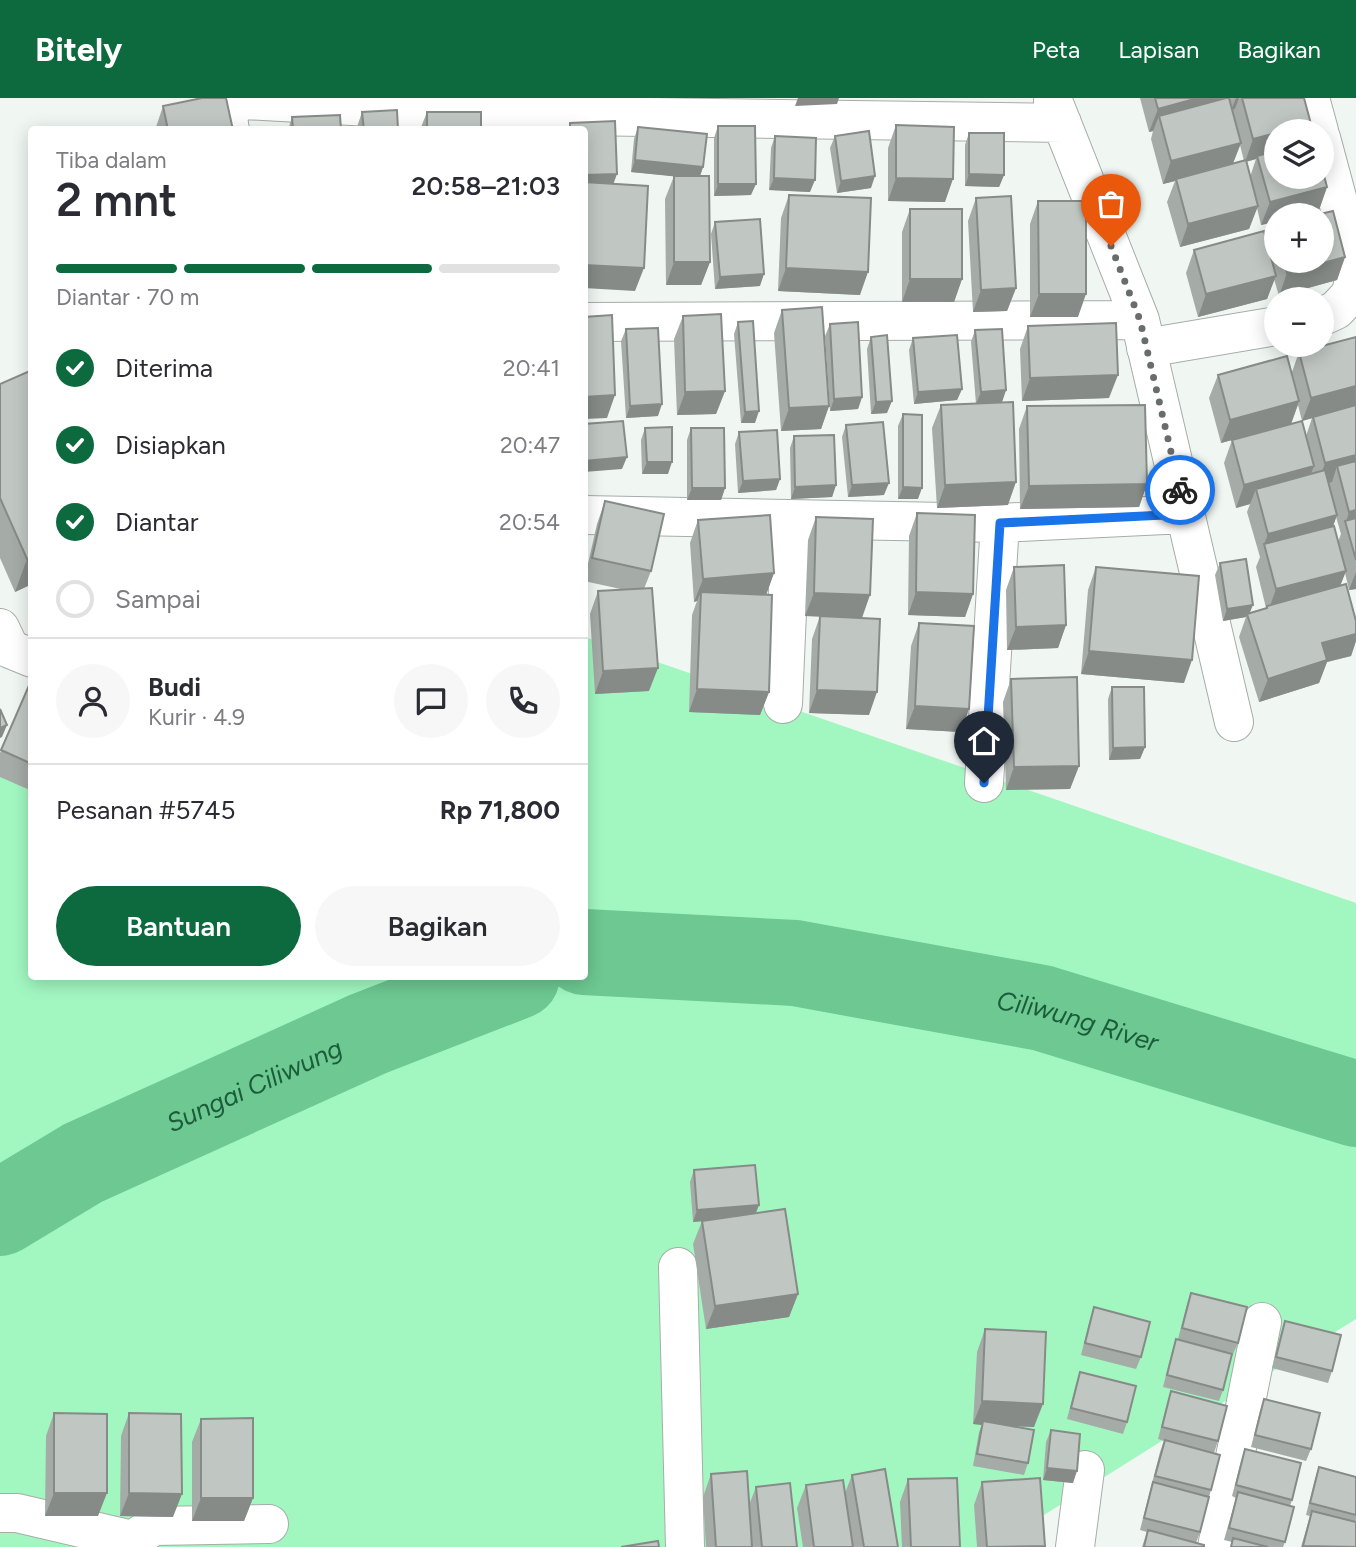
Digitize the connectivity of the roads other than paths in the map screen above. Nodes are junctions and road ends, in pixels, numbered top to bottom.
1 (1310, 98) edge
2 (1057, 110) edge
3 (510, 114) edge
4 (1316, 119) edge
5 (229, 126) edge
6 (1334, 186) edge
7 (1354, 304) edge
8 (1334, 311) edge
9 (588, 322) edge
10 (1264, 327) edge
11 (1143, 334) junction
12 (1185, 514) junction
13 (588, 515) edge
14 (791, 520) junction
15 (1000, 523) junction
16 (783, 704) dead end
17 (1234, 722) dead end
18 (984, 783) dead end
19 (678, 1267) dead end
20 (1262, 1322) dead end
21 (1085, 1470) dead end
22 (0, 1513) edge
23 (269, 1524) dead end
24 (132, 1543) edge
25 (685, 1547) edge
26 (1075, 1547) edge
27 (1217, 1547) edge

1 - 4 street
2 - 3 street
2 - 11 street
3 - 5 street
6 - 7 street
7 - 8 street
9 - 11 street
10 - 11 street
11 - 12 street
12 - 15 street
12 - 17 street
13 - 14 street
14 - 15 street
14 - 16 street
15 - 18 street
19 - 25 street
20 - 27 street
21 - 26 street
22 - 24 street
23 - 24 street

